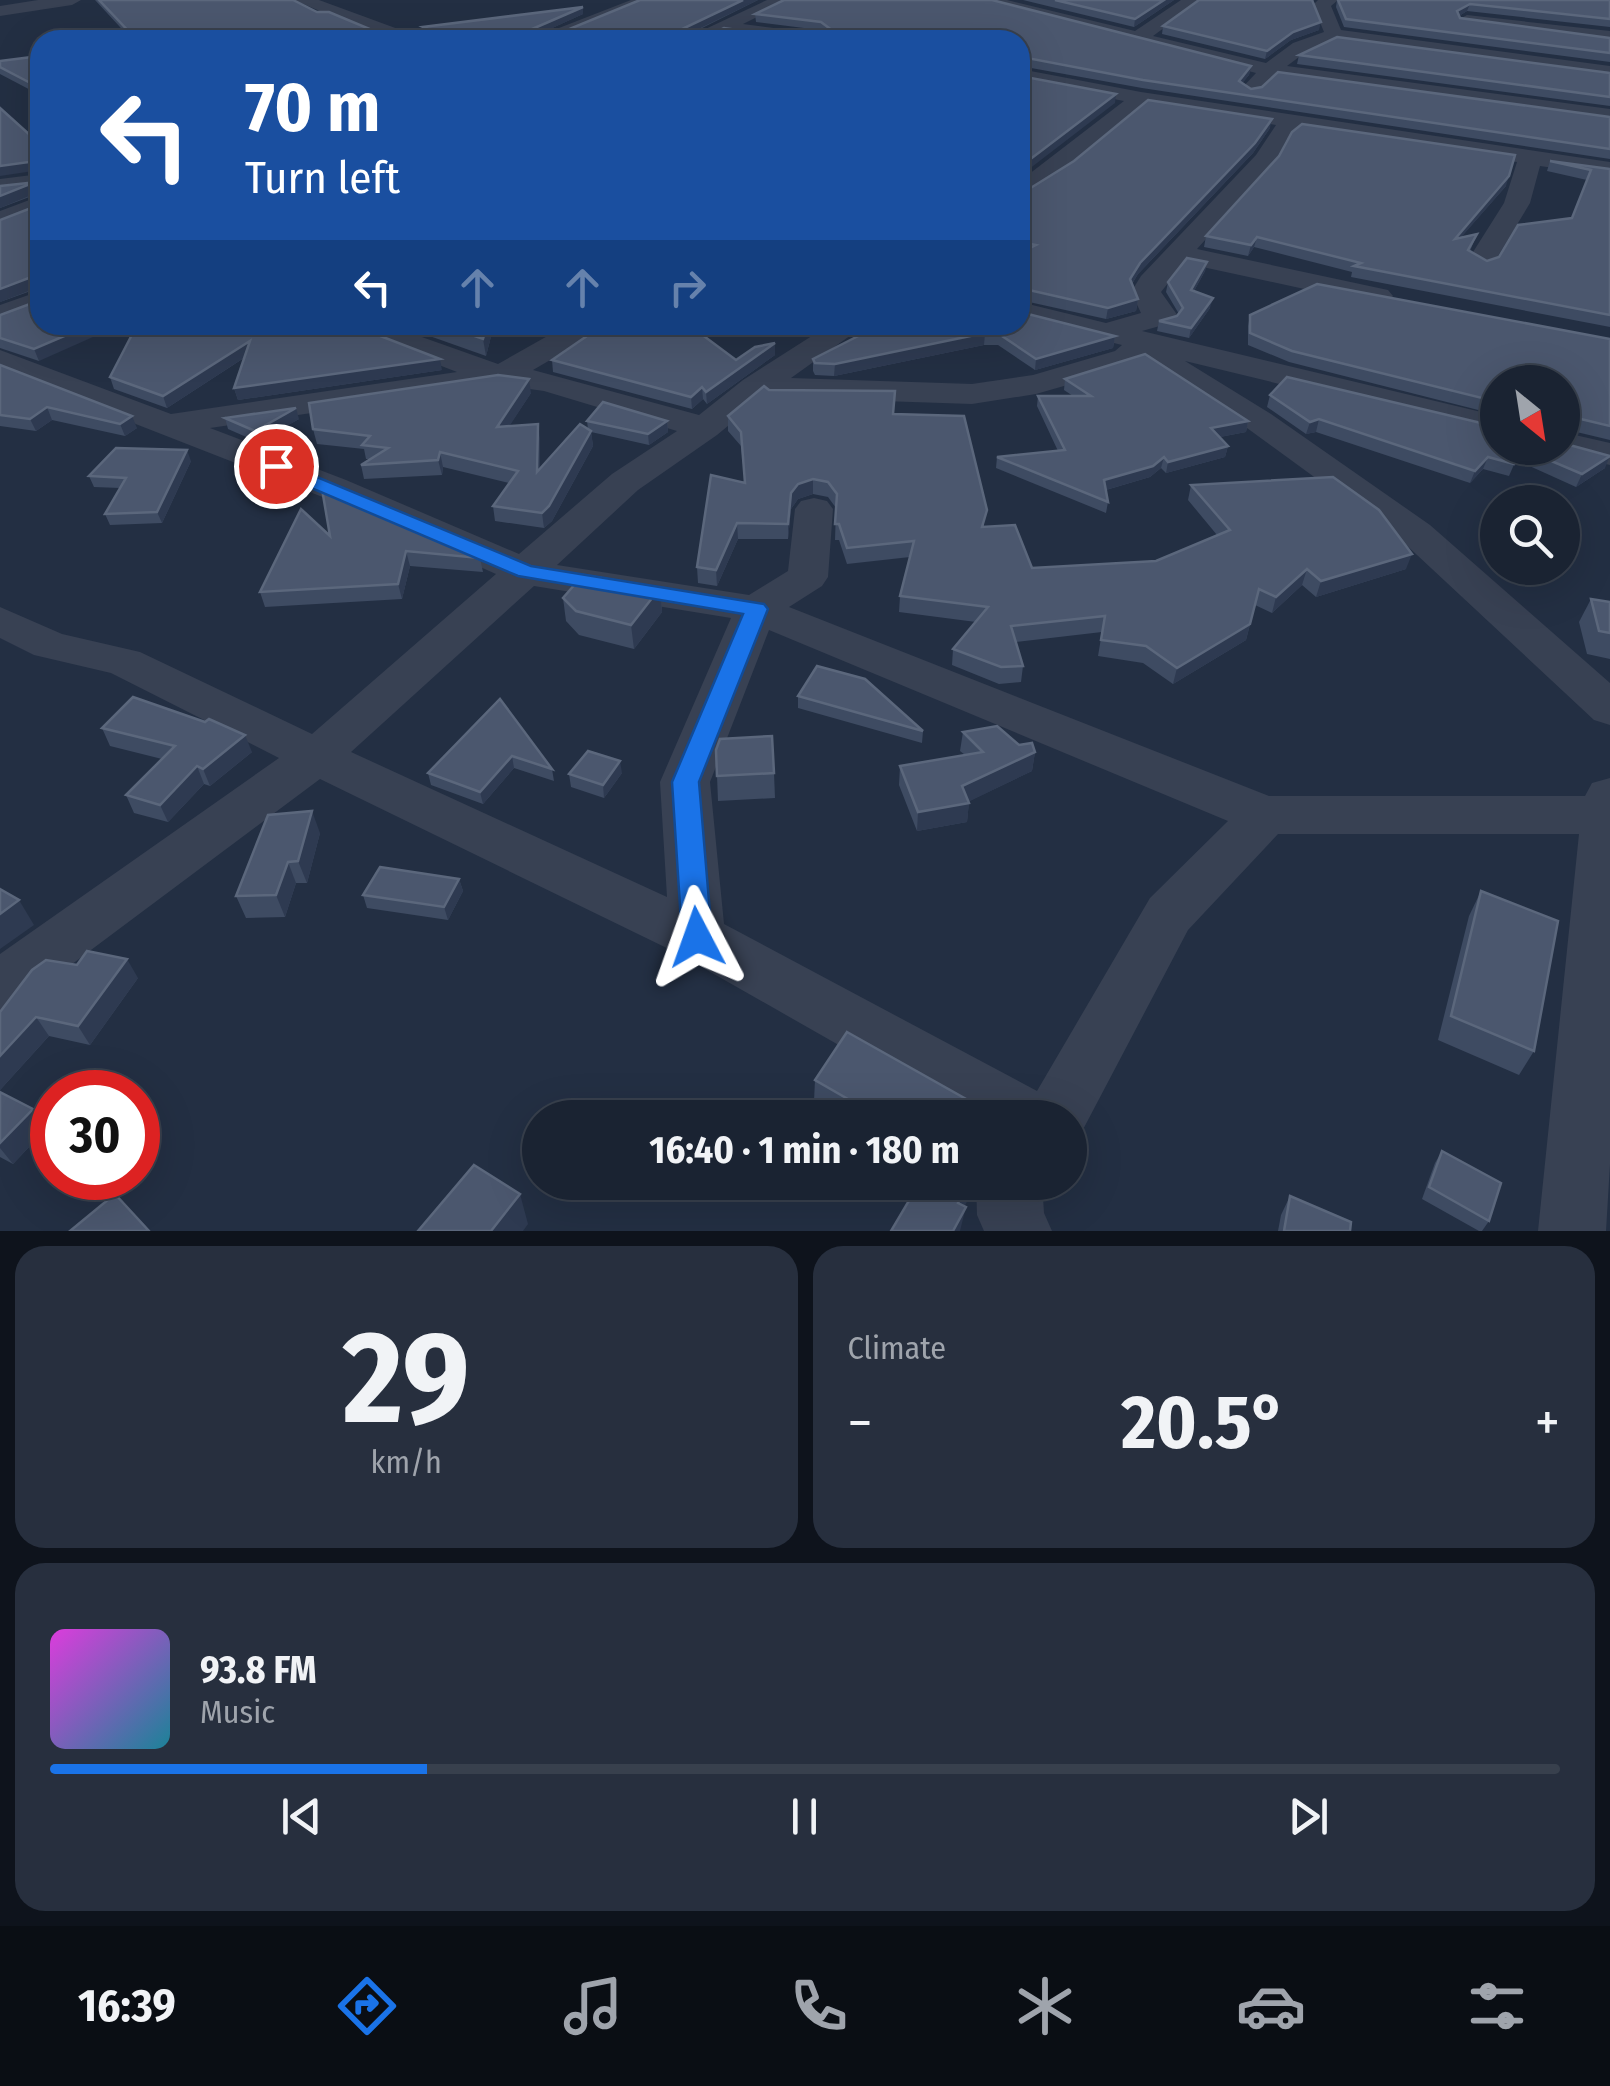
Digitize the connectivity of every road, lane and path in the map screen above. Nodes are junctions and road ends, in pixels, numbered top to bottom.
1 (72, 0) edge
2 (302, 0) edge
3 (647, 0) edge
4 (782, 0) edge
5 (986, 0) edge
6 (1194, 0) edge
7 (1319, 2) edge
8 (1477, 2) edge
9 (0, 11) edge
10 (1466, 20) junction
11 (368, 26) junction
12 (724, 27) junction
13 (357, 30) edge
14 (375, 30) edge
15 (564, 30) edge
16 (716, 30) edge
17 (746, 30) edge
18 (1334, 35) junction
19 (1139, 37) junction
20 (1610, 37) edge
21 (1456, 51) junction
22 (1270, 70) junction
23 (1610, 72) edge
24 (1030, 76) edge
25 (1142, 98) junction
26 (1231, 112) junction
27 (1610, 116) edge
28 (1294, 121) junction
29 (1531, 156) junction
30 (1610, 169) edge
31 (30, 182) edge
32 (1030, 185) edge
33 (0, 186) edge
34 (30, 208) edge
35 (0, 220) edge
36 (1178, 252) junction
37 (1482, 260) edge
38 (30, 304) edge
39 (1411, 304) edge
40 (1030, 314) edge
41 (0, 315) edge
42 (1102, 333) junction
43 (386, 335) edge
44 (572, 335) edge
45 (835, 335) edge
46 (1143, 343) junction
47 (0, 360) edge
48 (501, 375) junction
49 (755, 387) junction
50 (1480, 423) edge
51 (164, 425) junction
52 (704, 428) junction
53 (1580, 446) edge
54 (1610, 454) edge
55 (814, 509) dead end
56 (526, 572) junction
57 (756, 609) junction
58 (0, 621) edge
59 (1610, 708) edge
60 (318, 755) junction
61 (1609, 809) edge
62 (1265, 815) junction
63 (697, 937) junction
64 (0, 986) edge
65 (1601, 1022) edge
66 (995, 1100) edge
67 (1066, 1100) edge
68 (1010, 1200) edge
69 (1018, 1231) edge
70 (1572, 1231) edge

1 - 9 street
2 - 11 street
3 - 15 street
4 - 12 street
5 - 19 street
6 - 19 street
7 - 18 street
8 - 10 street
10 - 20 street
10 - 21 street
11 - 13 street
11 - 14 street
12 - 16 street
12 - 17 street
18 - 21 street
18 - 22 street
19 - 22 street
21 - 23 street
22 - 26 street
22 - 27 street
24 - 25 street
25 - 26 street
25 - 32 street
26 - 28 street
28 - 29 street
28 - 36 street
29 - 30 street
29 - 37 street
31 - 33 street
34 - 35 street
36 - 39 street
36 - 42 street
38 - 41 street
40 - 42 street
42 - 46 street
43 - 48 street
44 - 48 street
45 - 49 street
46 - 49 street
46 - 50 street
46 - 59 street
47 - 51 street
48 - 51 street
48 - 52 street
49 - 52 street
51 - 56 street
52 - 56 street
53 - 54 street
55 - 57 street
56 - 57 street
56 - 60 street
57 - 62 street
57 - 63 street
58 - 60 street
60 - 63 street
60 - 64 street
61 - 62 street
61 - 65 street
62 - 67 street
63 - 66 street
65 - 70 street
68 - 69 street

